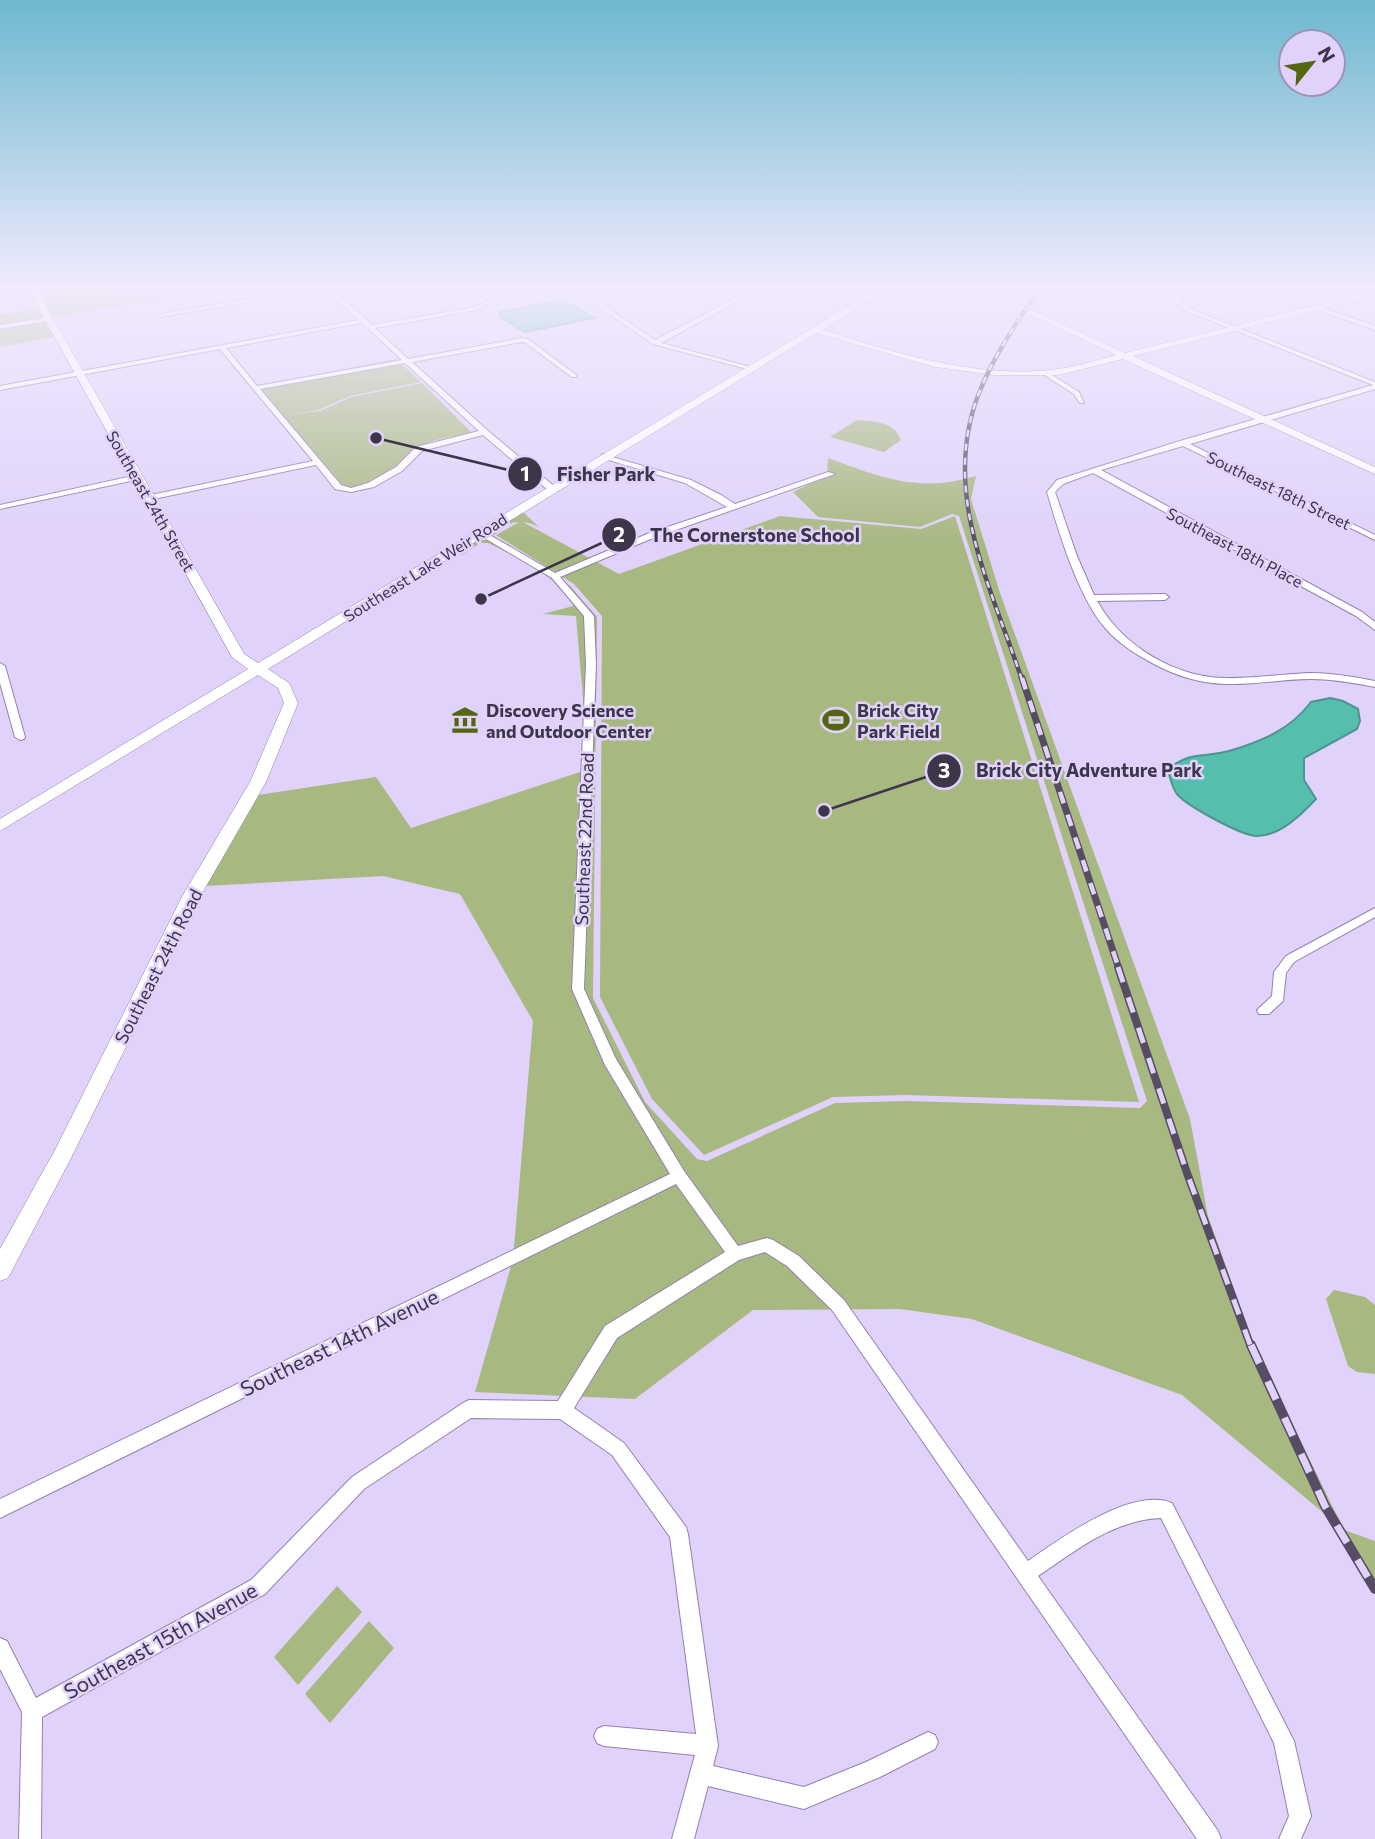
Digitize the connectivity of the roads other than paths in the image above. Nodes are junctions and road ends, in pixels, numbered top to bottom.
1 (78, 373) joint
2 (243, 373) edge
3 (337, 373) edge
4 (420, 373) edge
5 (570, 373) edge
6 (743, 373) edge
7 (1037, 373) edge
8 (1045, 373) joint
9 (1164, 373) edge
10 (1342, 373) edge
11 (574, 376) dead end
12 (1375, 386) edge
13 (0, 387) edge
14 (255, 388) junction
15 (1082, 402) dead end
16 (1264, 420) junction
17 (484, 432) junction
18 (1183, 443) junction
19 (605, 456) junction
20 (316, 463) junction
21 (1094, 470) junction
22 (1375, 471) edge
23 (831, 474) dead end
24 (137, 477) junction
25 (552, 489) junction
26 (351, 490) joint
27 (149, 498) junction
28 (733, 507) junction
29 (0, 508) edge
30 (480, 533) junction
31 (1375, 538) edge
32 (555, 576) junction
33 (1165, 597) dead end
34 (1093, 598) junction
35 (1375, 627) edge
36 (0, 666) edge
37 (260, 670) junction
38 (1375, 684) edge
39 (20, 737) dead end
40 (0, 825) edge
41 (1375, 912) edge
42 (1264, 1010) dead end
43 (679, 1176) junction
44 (6, 1244) edge
45 (735, 1254) junction
46 (0, 1271) edge
47 (563, 1410) junction
48 (0, 1509) edge
49 (1025, 1574) junction
50 (0, 1648) edge
51 (33, 1711) junction
52 (604, 1736) dead end
53 (928, 1742) dead end
54 (708, 1746) junction
55 (700, 1774) junction
56 (30, 1839) edge
57 (683, 1839) edge
58 (1210, 1839) edge
59 (1290, 1839) edge

1 - 13 street
1 - 24 street, Southeast 24th Street
2 - 14 street
3 - 14 street
4 - 17 street
5 - 11 street
6 - 19 street, Southeast Lake Weir Road
7 - 8 street
8 - 15 street
9 - 16 street
10 - 12 street
12 - 16 street
14 - 20 street
16 - 18 street
16 - 22 street
17 - 25 street
17 - 26 street
18 - 21 street
18 - 31 street, Southeast 18th Street
19 - 25 street, Southeast Lake Weir Road
19 - 28 street
20 - 26 street
20 - 27 street
21 - 34 street
21 - 35 street, Southeast 18th Place
23 - 28 street
24 - 27 street, Southeast 24th Street
24 - 29 street
25 - 30 street, Southeast Lake Weir Road
27 - 37 street, Southeast 24th Street
28 - 32 street
30 - 32 street, Southeast 22nd Road
30 - 37 street, Southeast Lake Weir Road
32 - 43 street, Southeast 22nd Road
33 - 34 street
34 - 38 street
36 - 39 street
37 - 40 street, Southeast Lake Weir Road
37 - 44 street, Southeast 24th Road
41 - 42 street
43 - 45 street
43 - 48 street, Southeast 14th Avenue
44 - 46 street, Southeast 24th Road
45 - 47 street
45 - 49 street
47 - 51 street, Southeast 15th Avenue
47 - 54 street
49 - 58 street
49 - 59 street
50 - 51 street
51 - 56 street
52 - 54 street
53 - 55 street
54 - 55 street
55 - 57 street

